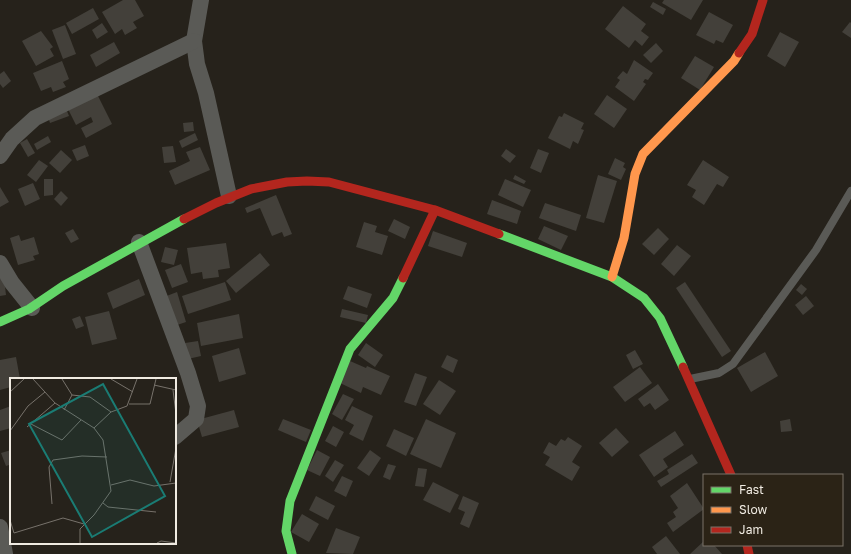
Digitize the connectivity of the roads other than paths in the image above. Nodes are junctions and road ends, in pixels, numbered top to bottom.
1 (201, 0) edge
2 (763, 0) edge
3 (194, 41) junction
4 (0, 156) edge
5 (851, 191) edge
6 (229, 196) junction
7 (435, 210) junction
8 (139, 242) junction
9 (0, 263) edge
10 (612, 276) junction
11 (32, 308) junction
12 (0, 322) edge
13 (689, 380) junction
14 (176, 436) edge
15 (731, 474) edge
16 (292, 554) edge

1 - 3 street
2 - 10 street
3 - 4 street
3 - 6 street
5 - 13 lane
6 - 7 street
6 - 8 street
7 - 10 street
7 - 16 street
8 - 11 street
8 - 14 street
9 - 11 street
10 - 13 street
11 - 12 street
13 - 15 street

